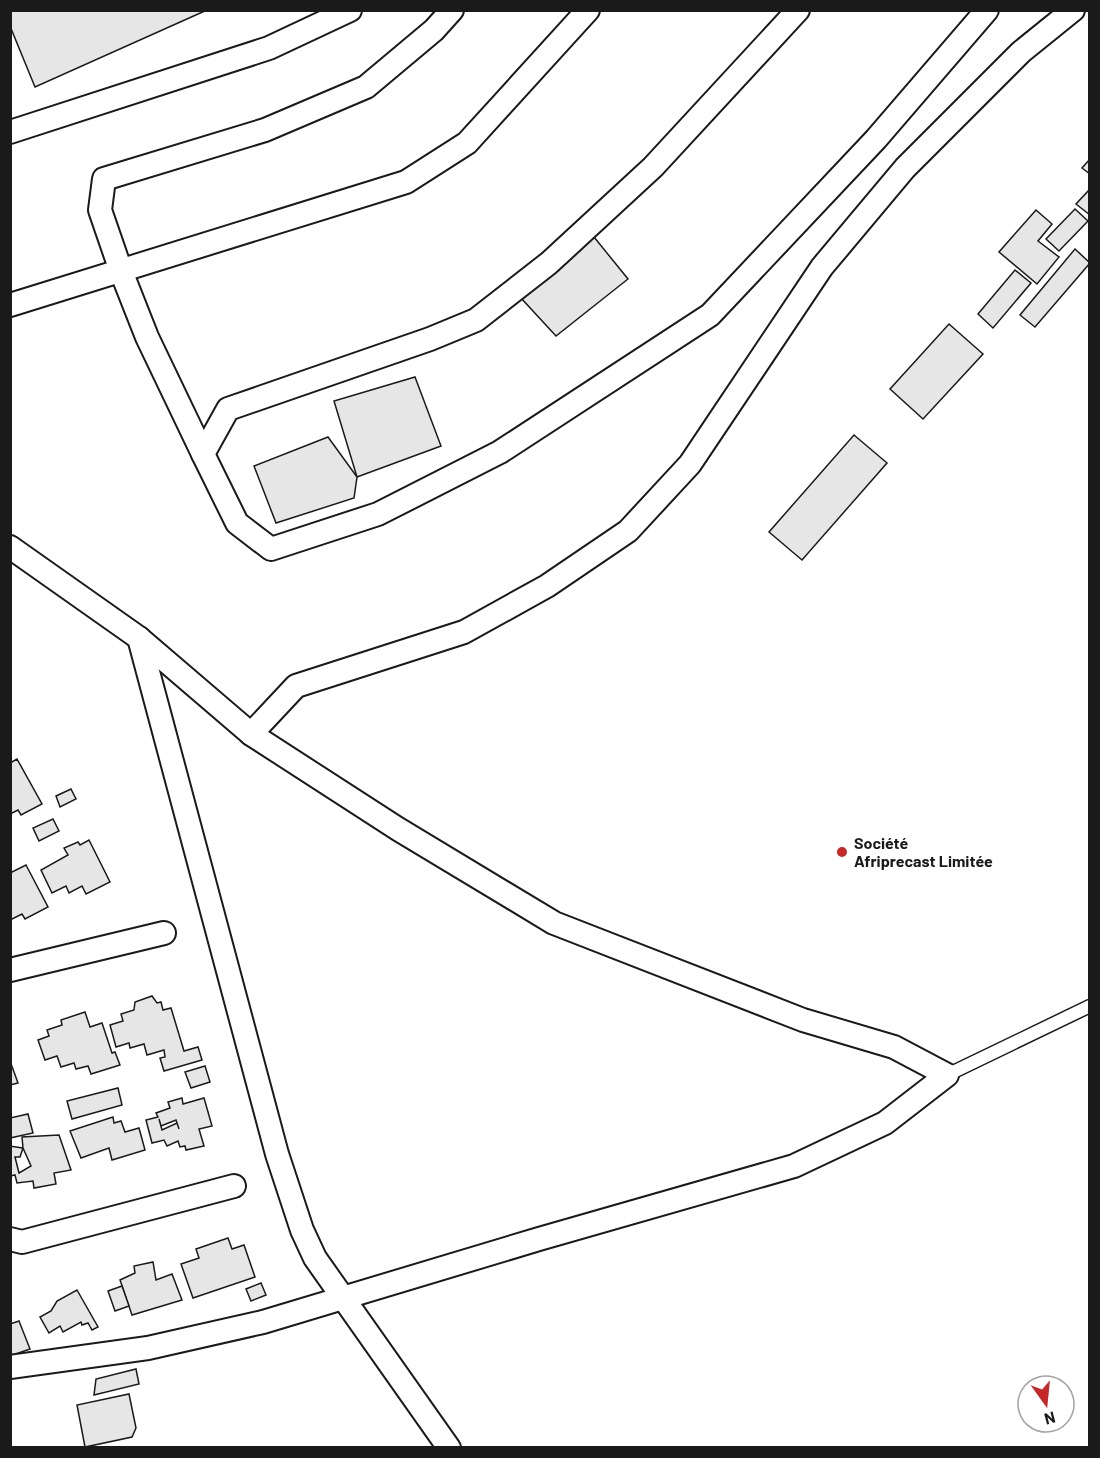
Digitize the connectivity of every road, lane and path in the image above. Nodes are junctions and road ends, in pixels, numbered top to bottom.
1 (350, 10) edge
2 (452, 10) edge
3 (588, 10) edge
4 (798, 10) edge
5 (987, 10) edge
6 (1073, 10) edge
7 (10, 132) edge
8 (121, 271) junction
9 (10, 305) edge
10 (203, 454) junction
11 (10, 547) edge
12 (139, 638) junction
13 (251, 734) junction
14 (164, 933) dead end
15 (10, 970) edge
16 (1089, 1006) edge
17 (947, 1075) junction
18 (234, 1185) dead end
19 (10, 1239) edge
20 (341, 1298) junction
21 (10, 1367) edge
22 (449, 1448) edge

1 - 7 street
2 - 8 street
3 - 8 street
4 - 10 street
5 - 10 street
6 - 13 street
8 - 9 street
8 - 10 street
11 - 12 street
12 - 13 street
12 - 20 street
13 - 17 street
14 - 15 street
16 - 17 lane
17 - 20 street
18 - 19 street
20 - 21 street
20 - 22 street

